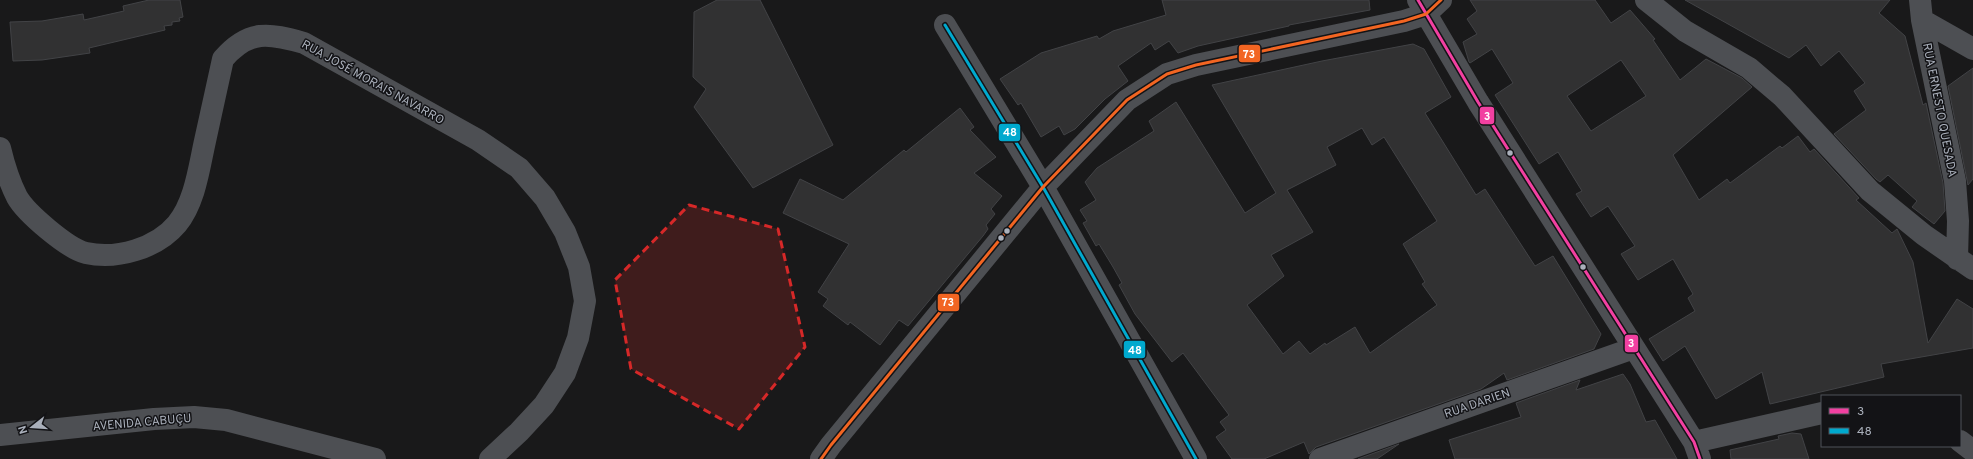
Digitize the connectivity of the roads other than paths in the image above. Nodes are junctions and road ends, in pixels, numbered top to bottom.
1 (1646, 0) edge
2 (1428, 5) edge
3 (1921, 10) edge
4 (945, 25) dead end
5 (1973, 49) edge
6 (0, 148) edge
7 (1044, 187) junction
8 (1965, 264) edge
9 (1634, 348) junction
10 (1821, 413) edge
11 (0, 435) edge
12 (1961, 442) edge
13 (1697, 450) edge
14 (1973, 451) edge
15 (375, 459) edge
16 (490, 459) edge
17 (821, 459) edge
18 (1196, 459) edge
19 (1320, 459) edge

1 - 8 street
2 - 7 street
2 - 9 street
3 - 5 street, RUA ERNESTO QUESADA
3 - 8 street, RUA ERNESTO QUESADA
4 - 7 street
6 - 16 street, RUA JOSÉ MORAIS NAVARRO
7 - 17 street
7 - 18 street
9 - 13 street
9 - 19 street, RUA DARIEN
10 - 13 street
11 - 15 street, AVENIDA CABUÇU
12 - 14 street

